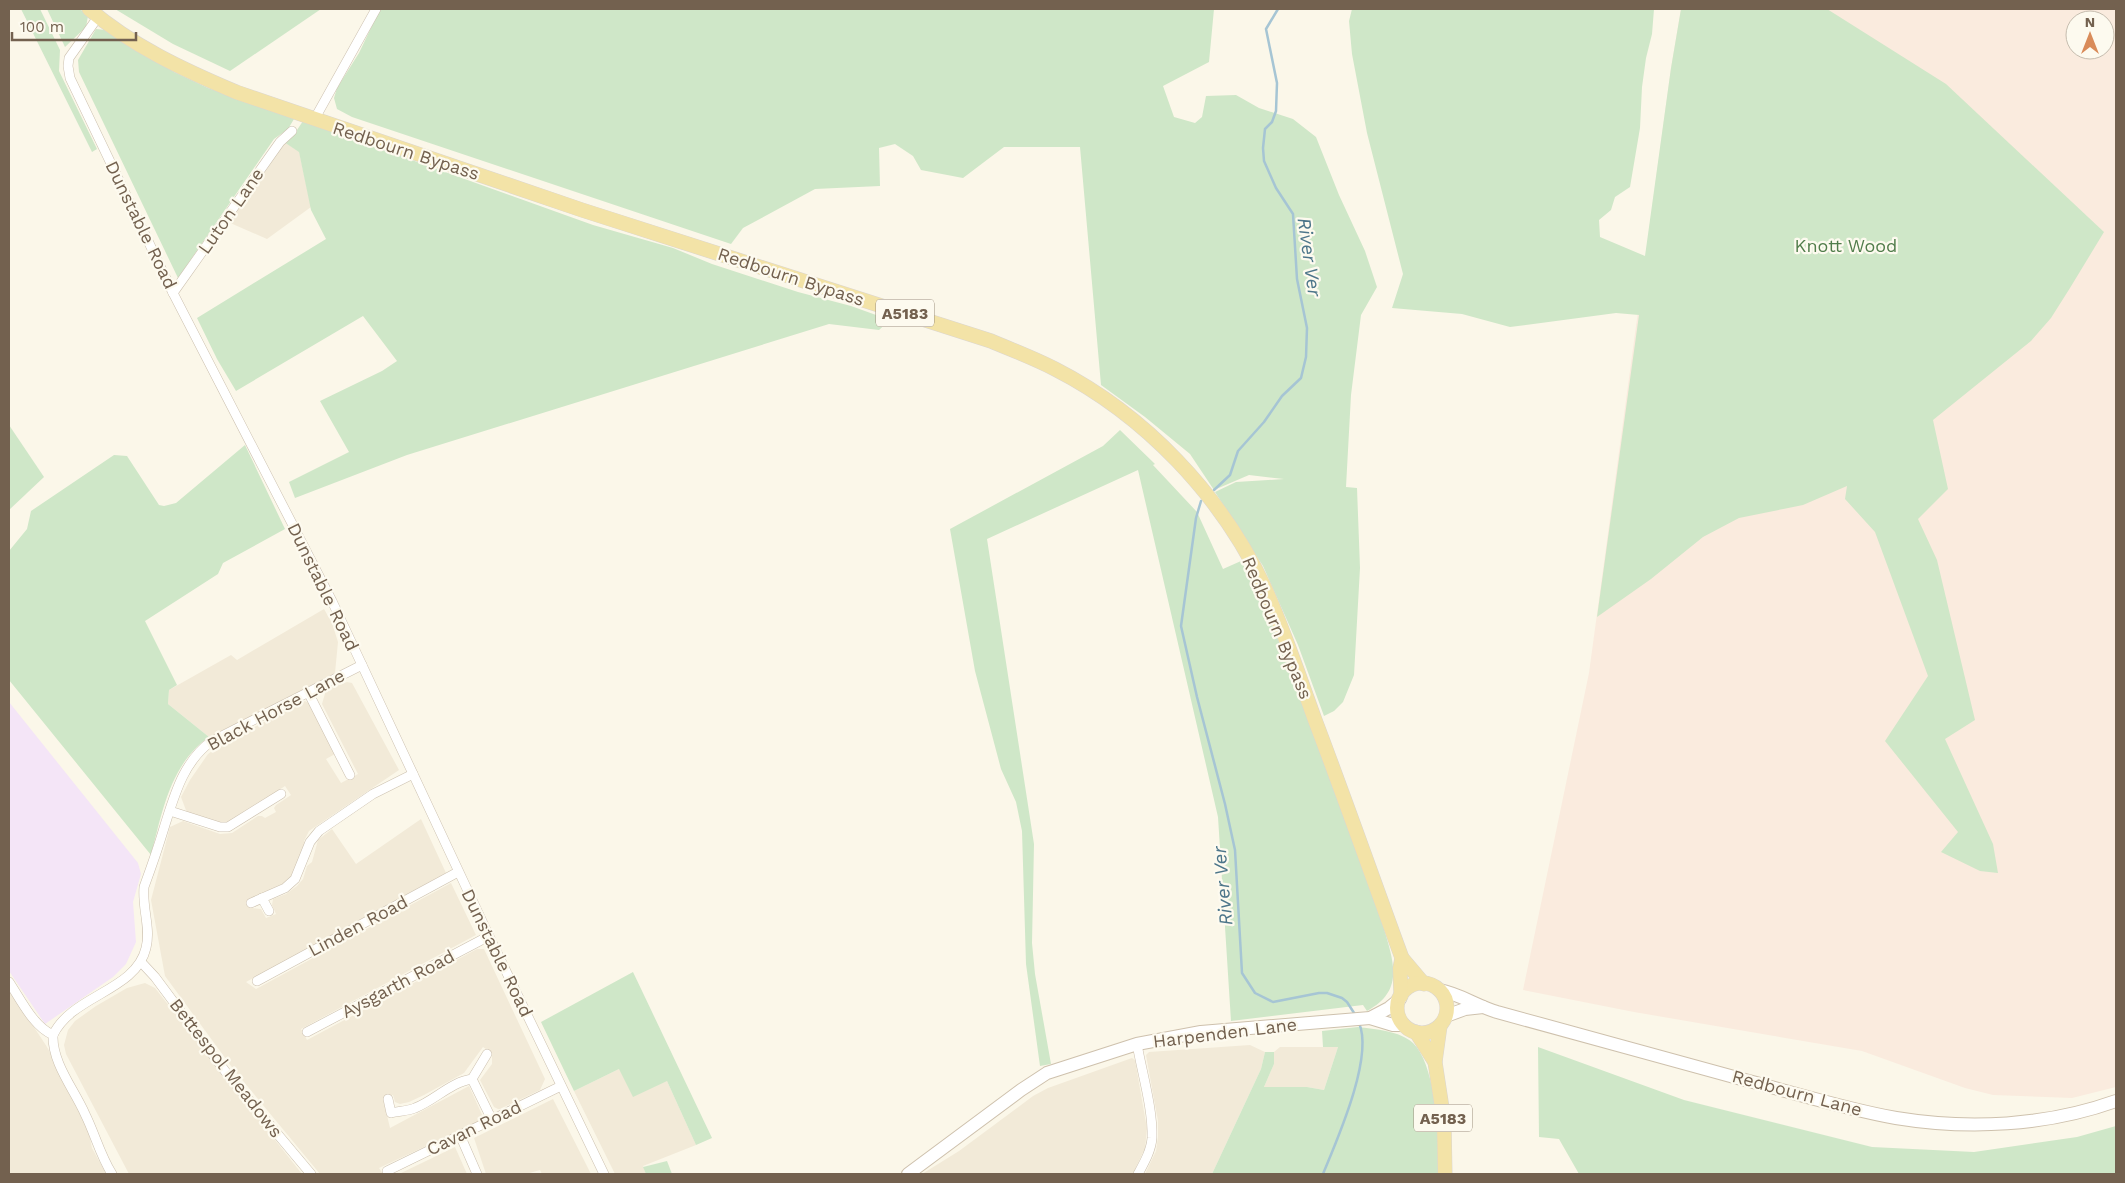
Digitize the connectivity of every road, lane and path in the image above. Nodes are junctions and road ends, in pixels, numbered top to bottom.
1 (376, 9) edge
2 (94, 13) edge
3 (314, 120) junction
4 (292, 131) dead end
5 (173, 293) junction
6 (362, 665) junction
7 (308, 692) junction
8 (413, 774) junction
9 (350, 775) dead end
10 (281, 794) dead end
11 (170, 811) junction
12 (458, 872) junction
13 (262, 898) junction
14 (251, 904) dead end
15 (269, 911) dead end
16 (488, 936) junction
17 (1402, 958) junction
18 (141, 962) junction
19 (257, 981) dead end
20 (9, 982) edge
21 (1424, 984) junction
22 (1439, 990) junction
23 (1400, 997) junction
24 (1483, 1008) junction
25 (1365, 1019) junction
26 (1443, 1021) junction
27 (1410, 1028) junction
28 (307, 1032) dead end
29 (53, 1035) junction
30 (1137, 1044) junction
31 (487, 1054) dead end
32 (1435, 1062) junction
33 (472, 1079) junction
34 (561, 1086) junction
35 (388, 1099) dead end
36 (2116, 1102) edge
37 (492, 1120) junction
38 (460, 1135) junction
39 (387, 1171) dead end
40 (112, 1174) edge
41 (311, 1174) edge
42 (477, 1174) edge
43 (604, 1174) edge
44 (908, 1174) edge
45 (1138, 1174) edge
46 (1445, 1174) edge

1 - 3 street
2 - 3 main road, Redbourn Bypass / A5183
2 - 5 street, Dunstable Road
3 - 17 main road, Redbourn Bypass / A5183
4 - 5 street, Luton Lane
5 - 6 street, Dunstable Road
6 - 7 street, Black Horse Lane
6 - 8 street, Dunstable Road
7 - 9 street
7 - 11 street, Black Horse Lane
8 - 12 street, Dunstable Road
8 - 13 street
10 - 11 street
11 - 18 street, Black Horse Lane
12 - 16 street, Dunstable Road
12 - 19 street, Linden Road
13 - 14 street
13 - 15 street
16 - 28 street, Aysgarth Road
16 - 34 street, Dunstable Road
17 - 21 main road, Redbourn Bypass / A5183
17 - 23 main road, Redbourn Bypass / A5183
18 - 29 street
18 - 41 street, Bettespol Meadows
20 - 29 street
21 - 22 main road
21 - 23 main road
22 - 24 main road, Redbourn Lane
22 - 26 main road
23 - 25 main road, Harpenden Lane
23 - 27 main road
24 - 26 main road, Redbourn Lane
24 - 36 main road, Redbourn Lane
25 - 27 main road, Harpenden Lane
25 - 30 main road, Harpenden Lane
26 - 27 main road
26 - 32 main road, A5183
27 - 32 main road, A5183
29 - 40 street
30 - 44 main road, Harpenden Lane
30 - 45 street
31 - 33 street
32 - 46 main road, A5183
33 - 35 street
33 - 37 street
34 - 37 street, Cavan Road
34 - 43 street, Dunstable Road
37 - 38 street, Cavan Road
38 - 39 street, Cavan Road
38 - 42 street

